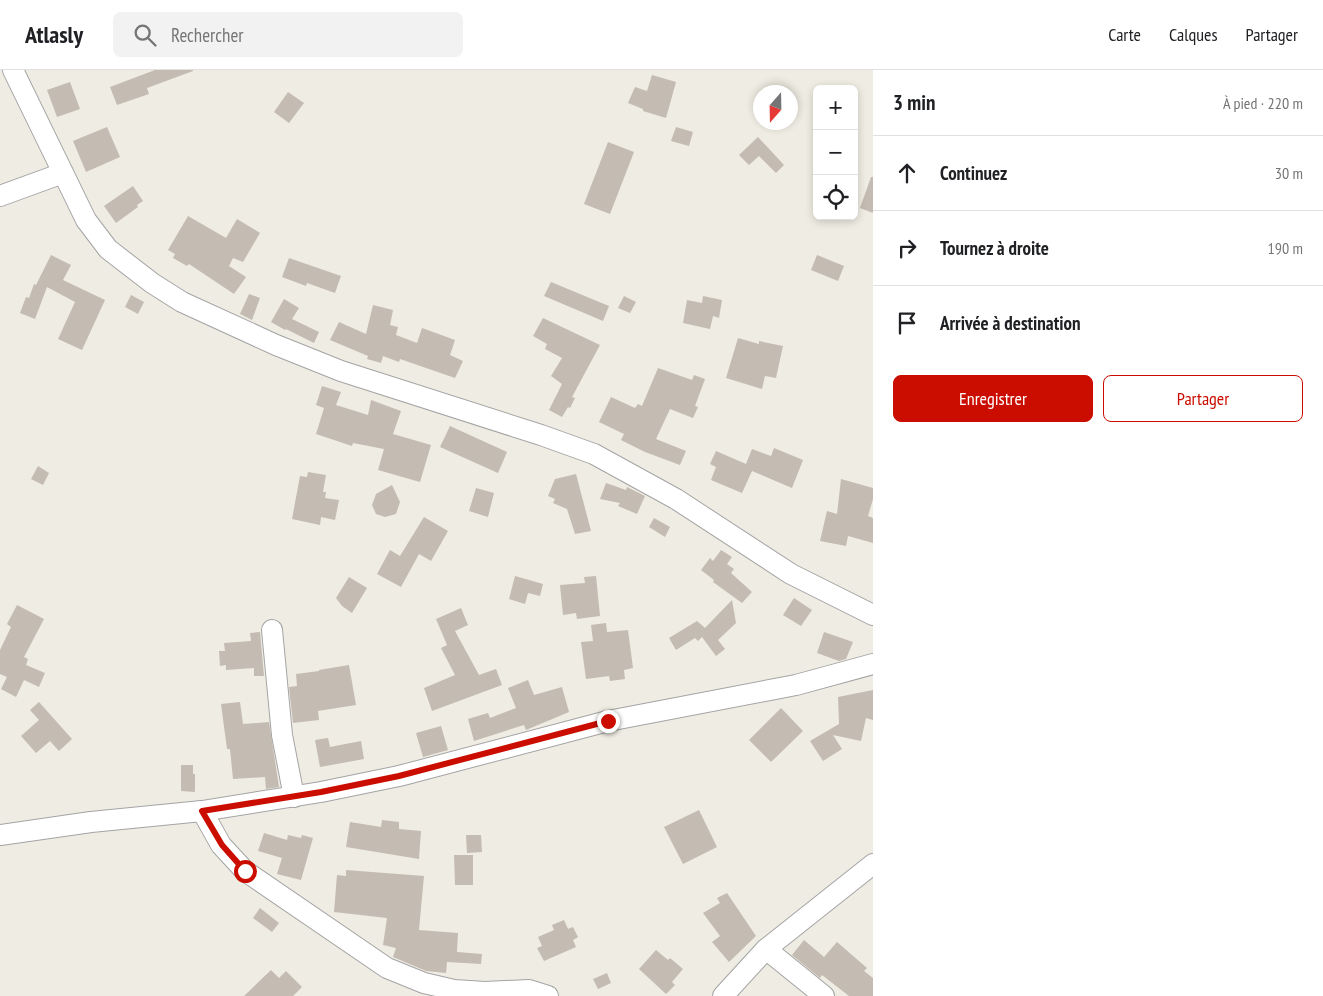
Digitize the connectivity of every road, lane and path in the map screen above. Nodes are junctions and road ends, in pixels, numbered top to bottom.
1 (13, 70) edge
2 (63, 173) junction
3 (0, 196) edge
4 (873, 615) edge
5 (272, 630) dead end
6 (873, 664) edge
7 (294, 797) junction
8 (202, 811) junction
9 (0, 835) edge
10 (873, 864) edge
11 (766, 949) junction
12 (548, 996) edge
13 (724, 996) edge
14 (824, 996) edge

1 - 2 street
2 - 3 street
2 - 4 street
5 - 7 street
6 - 7 street
7 - 8 street
8 - 9 street
8 - 12 street
10 - 11 street
11 - 13 street
11 - 14 street

